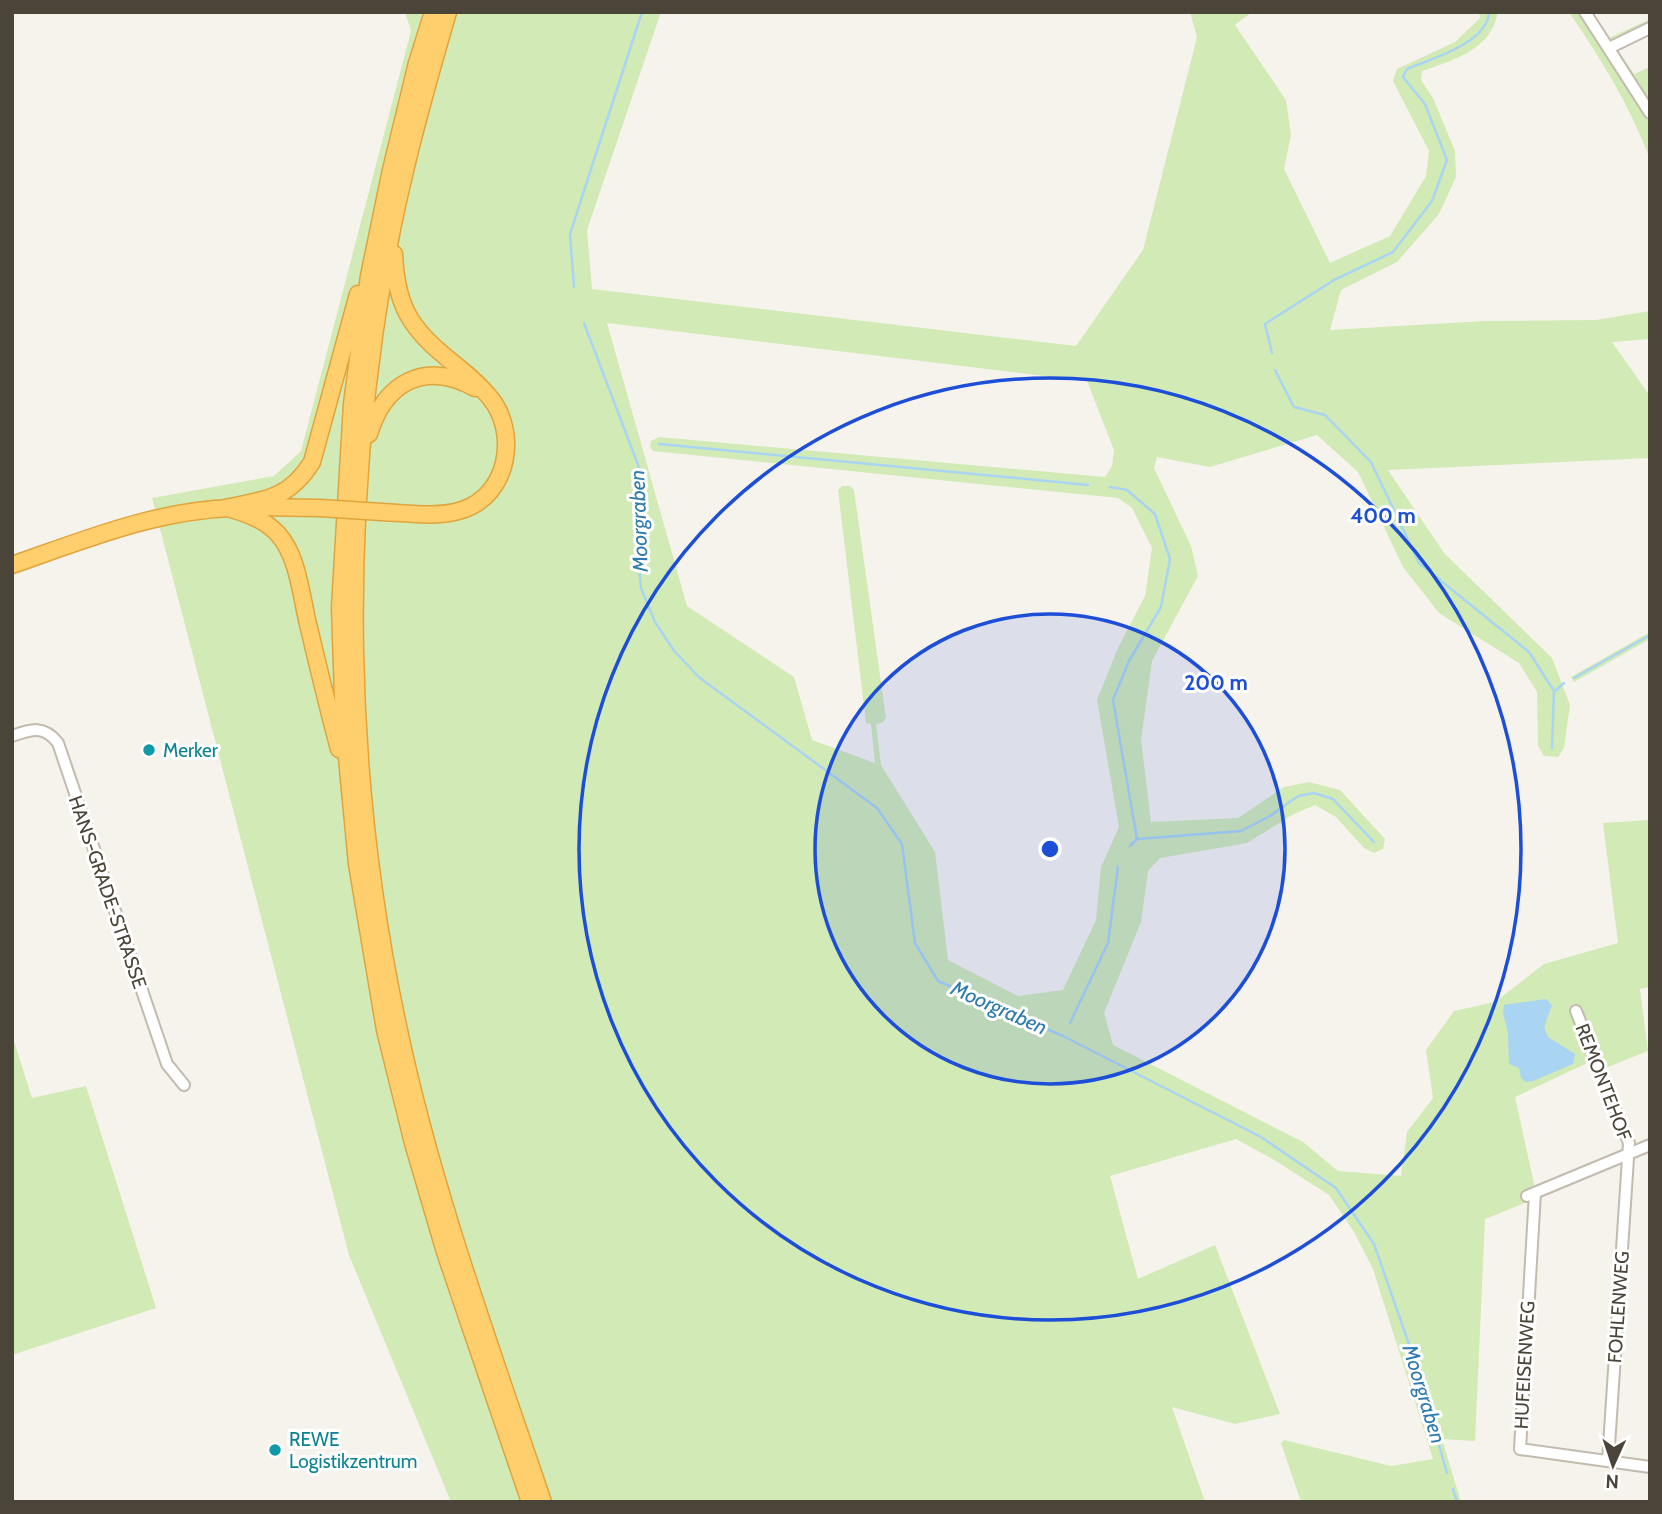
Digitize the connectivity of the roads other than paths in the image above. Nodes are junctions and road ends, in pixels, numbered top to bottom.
1 (433, 12) edge
2 (447, 12) edge
3 (1585, 12) edge
4 (1650, 29) edge
5 (1609, 48) junction
6 (1650, 113) edge
7 (392, 230) junction
8 (375, 245) junction
9 (489, 396) junction
10 (360, 463) junction
11 (225, 508) junction
12 (12, 565) edge
13 (12, 736) edge
14 (349, 792) junction
15 (1576, 1011) dead end
16 (184, 1085) dead end
17 (1650, 1145) edge
18 (1629, 1154) junction
19 (1531, 1195) joint
20 (1608, 1461) junction
21 (1650, 1467) edge
22 (530, 1502) edge
23 (543, 1502) edge

1 - 8 highway
2 - 7 highway
3 - 5 street
4 - 5 street
5 - 6 street
7 - 9 highway
7 - 10 highway
8 - 11 highway
8 - 14 highway
9 - 10 highway
9 - 11 highway, bridge
10 - 23 highway
11 - 12 highway
11 - 14 highway
13 - 16 street, HANS-GRADE-STRASSE
14 - 22 highway
15 - 18 street, REMONTEHOF
17 - 18 street, REMONTEHOF
18 - 19 street, REMONTEHOF
18 - 20 street, FOHLENWEG
19 - 20 street, HUFEISENWEG
20 - 21 street, HUFEISENWEG

